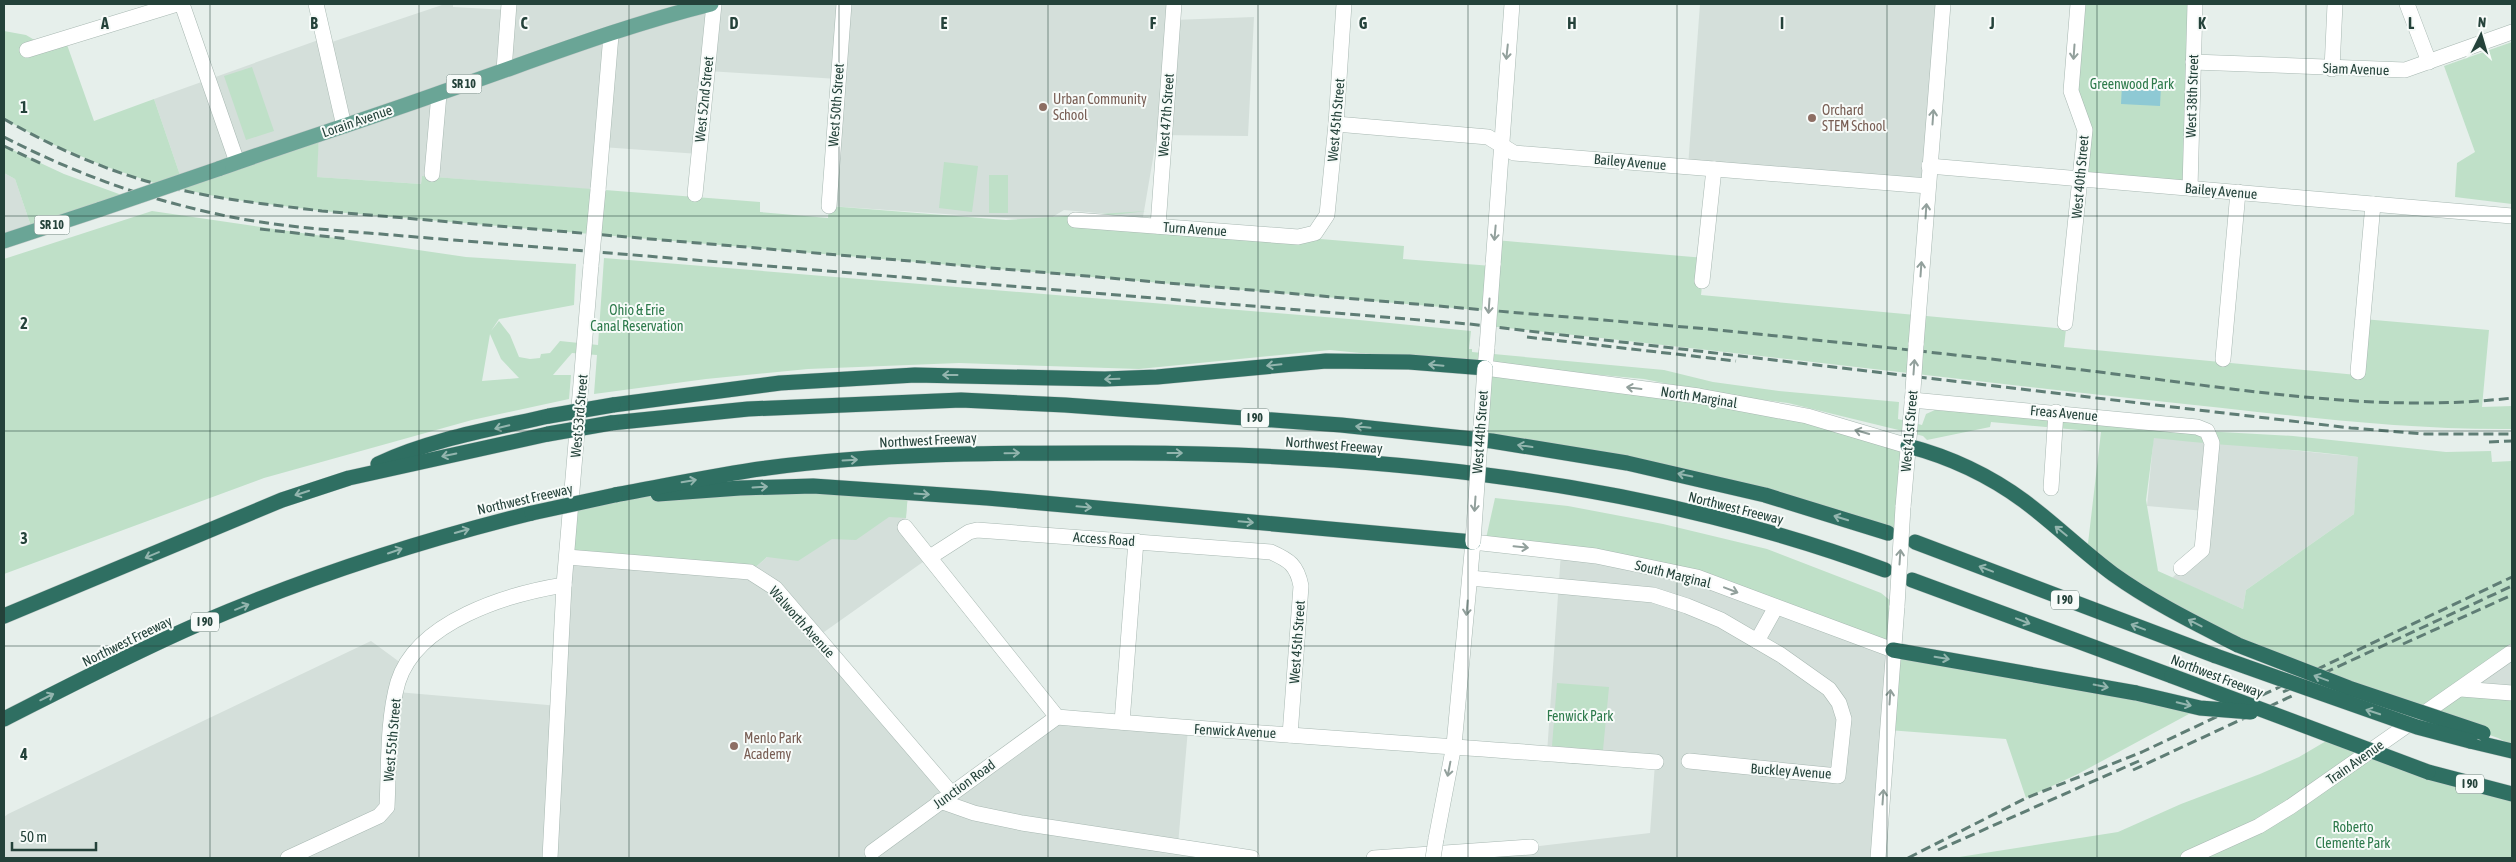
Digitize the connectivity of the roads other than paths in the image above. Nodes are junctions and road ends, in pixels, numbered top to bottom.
1 (177, 4) edge
2 (182, 4) edge
3 (316, 4) edge
4 (509, 4) edge
5 (713, 4) edge
6 (844, 4) edge
7 (1174, 4) edge
8 (1344, 4) edge
9 (1512, 4) edge
10 (1943, 4) edge
11 (2078, 4) edge
12 (2195, 4) edge
13 (2336, 4) edge
14 (2406, 4) edge
15 (676, 8) edge
16 (2512, 32) edge
17 (611, 35) junction
18 (26, 50) dead end
19 (2193, 62) junction
20 (2429, 62) junction
21 (2332, 69) junction
22 (504, 70) junction
23 (439, 94) junction
24 (1336, 124) junction
25 (344, 126) junction
26 (1503, 146) junction
27 (237, 162) junction
28 (1929, 166) junction
29 (1714, 169) junction
30 (432, 174) dead end
31 (2081, 178) junction
32 (1928, 186) junction
33 (2190, 188) junction
34 (2238, 192) junction
35 (694, 194) dead end
36 (2374, 204) junction
37 (829, 206) dead end
38 (2512, 216) edge
39 (1075, 220) dead end
40 (1158, 226) junction
41 (1314, 233) joint
42 (4, 241) edge
43 (1702, 281) dead end
44 (2065, 323) dead end
45 (2223, 359) dead end
46 (1485, 368) junction
47 (2358, 372) dead end
48 (1912, 395) junction
49 (2056, 412) junction
50 (1908, 446) junction
51 (349, 478) junction
52 (2051, 488) dead end
53 (619, 494) junction
54 (905, 527) dead end
55 (1888, 533) dead end
56 (1136, 541) junction
57 (1472, 542) junction
58 (1915, 542) dead end
59 (567, 557) junction
60 (930, 557) junction
61 (1283, 557) joint
62 (2181, 568) dead end
63 (1885, 570) dead end
64 (1470, 578) junction
65 (1912, 580) dead end
66 (564, 585) junction
67 (1776, 607) junction
68 (4, 616) edge
69 (1758, 641) junction
70 (1894, 650) junction
71 (2512, 652) edge
72 (2461, 689) junction
73 (2512, 693) edge
74 (2270, 714) junction
75 (1057, 717) junction
76 (4, 719) edge
77 (1122, 722) junction
78 (1290, 735) junction
79 (2477, 737) junction
80 (1454, 745) junction
81 (2512, 745) edge
82 (2512, 751) edge
83 (1656, 762) dead end
84 (1689, 762) dead end
85 (2512, 794) edge
86 (945, 797) junction
87 (1531, 847) dead end
88 (872, 852) dead end
89 (288, 858) edge
90 (550, 858) edge
91 (1252, 858) edge
92 (1374, 858) edge
93 (1433, 858) edge
94 (1878, 858) edge
95 (2188, 858) edge

1 - 18 street
2 - 27 street
3 - 25 street
4 - 22 street
5 - 15 main road, Lorain Avenue / SR 10
5 - 35 street, West 52nd Street
6 - 37 street, West 50th Street
7 - 40 street, West 47th Street
8 - 24 street, West 45th Street
9 -> 26 street, West 44th Street
28 -> 10 street, West 41st Street
11 -> 31 street, West 40th Street
12 - 19 street, West 38th Street
13 - 21 street
14 - 20 street
15 - 17 main road, Lorain Avenue / SR 10
16 - 20 street, Siam Avenue
17 - 22 main road, Lorain Avenue / SR 10
17 - 59 street, West 53rd Street, bridge
19 - 21 street, Siam Avenue
19 - 33 street, West 38th Street
20 - 21 street, Siam Avenue
22 - 23 main road, Lorain Avenue / SR 10
23 - 25 main road, Lorain Avenue / SR 10
23 - 30 street
24 - 26 street, Bailey Avenue
24 - 41 street, West 45th Street
25 - 27 main road, Lorain Avenue / SR 10
26 - 29 street, Bailey Avenue
26 -> 46 street, West 44th Street, bridge
27 - 42 main road, Lorain Avenue / SR 10, bridge
28 - 31 street, Bailey Avenue
28 - 32 street, West 41st Street
29 - 32 street, Bailey Avenue
29 - 43 street
31 - 33 street, Bailey Avenue
31 - 44 street, West 40th Street
48 -> 32 street, West 41st Street, bridge
33 - 34 street, Bailey Avenue
34 - 36 street, Bailey Avenue
34 - 45 street
36 - 38 street, Bailey Avenue
36 - 47 street
39 - 40 street, Turn Avenue
40 - 41 street, Turn Avenue
50 -> 46 street, North Marginal
46 -> 51 highway, bridge
46 -> 57 street, West 44th Street, bridge
48 - 49 street, Freas Avenue
48 - 50 street, West 41st Street
49 - 52 street
49 - 62 street, Freas Avenue
70 -> 50 street, West 41st Street, bridge
79 -> 50 highway, bridge
55 -> 51 highway, Northwest Freeway / I 90, bridge
51 -> 68 highway, Northwest Freeway / I 90
53 -> 57 highway
53 -> 63 highway, Northwest Freeway / I 90
76 -> 53 highway, Northwest Freeway / I 90, bridge
54 - 60 street
56 - 60 street, Access Road
56 - 61 street, Access Road
56 - 77 street
57 - 64 street, West 44th Street
57 -> 67 street, South Marginal
79 -> 58 highway, Northwest Freeway / I 90, bridge
59 - 66 street, West 53rd Street
59 - 86 street, Walworth Avenue
60 - 75 street
61 - 78 street, West 45th Street
64 - 69 street, Buckley Avenue
64 -> 80 street, West 44th Street
65 -> 74 highway, Northwest Freeway / I 90, bridge
66 - 89 street, West 55th Street
66 - 90 street, West 53rd Street
67 - 69 street
67 - 70 street, South Marginal
69 - 84 street, Buckley Avenue
70 -> 74 highway, bridge
94 -> 70 street, West 41st Street
71 - 72 street, Train Avenue
72 - 73 street
72 - 95 street, Train Avenue
74 - 85 highway, Northwest Freeway / I 90, bridge
75 - 77 street, Fenwick Avenue
75 - 86 street, Junction Road
77 - 78 street, Fenwick Avenue
78 - 80 street, Fenwick Avenue
79 - 81 highway
79 - 82 highway, Northwest Freeway / I 90
80 - 83 street, Fenwick Avenue
80 -> 93 street, West 44th Street, bridge
86 - 88 street, Junction Road
86 - 91 street, Walworth Avenue
87 - 92 street

